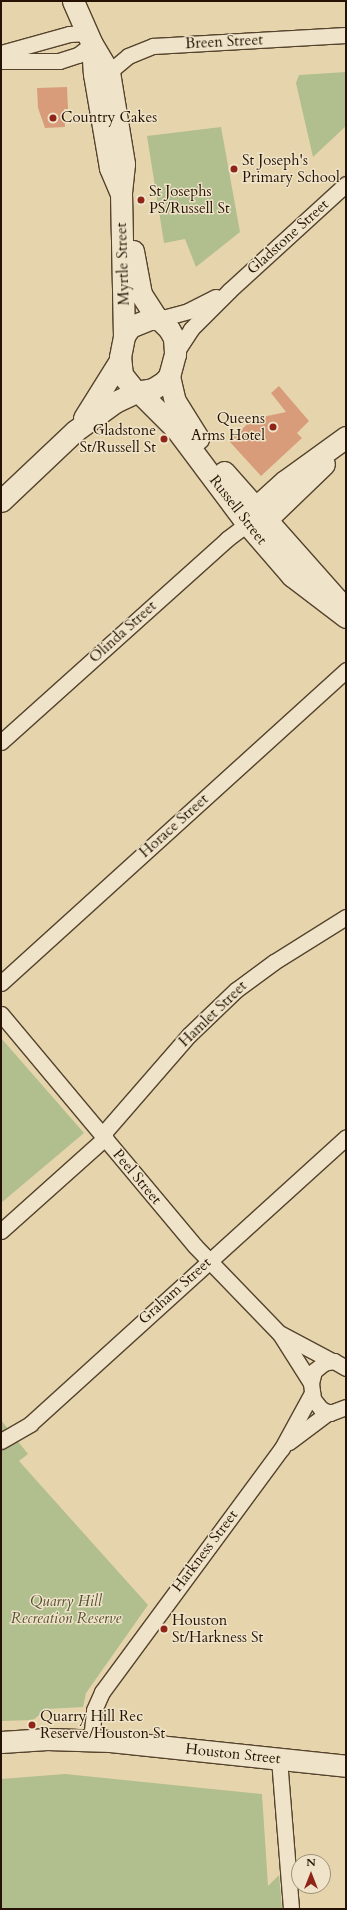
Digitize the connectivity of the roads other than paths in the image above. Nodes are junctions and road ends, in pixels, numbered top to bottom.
1 (73, 1) edge
2 (346, 36) edge
3 (91, 38) junction
4 (1, 53) edge
5 (1, 61) edge
6 (109, 72) junction
7 (346, 184) edge
8 (121, 193) junction
9 (230, 290) junction
10 (158, 319) junction
11 (124, 336) junction
12 (175, 354) junction
13 (119, 362) junction
14 (168, 376) junction
15 (138, 392) junction
16 (75, 431) junction
17 (346, 437) edge
18 (346, 440) edge
19 (1, 501) edge
20 (257, 516) junction
21 (346, 609) edge
22 (346, 617) edge
23 (346, 670) edge
24 (1, 742) edge
25 (346, 917) edge
26 (1, 982) edge
27 (1, 1014) edge
28 (103, 1137) junction
29 (346, 1137) edge
30 (1, 1231) edge
31 (208, 1260) junction
32 (280, 1334) junction
33 (339, 1361) edge
34 (311, 1388) junction
35 (346, 1407) edge
36 (329, 1413) junction
37 (346, 1421) edge
38 (1, 1441) edge
39 (282, 1448) junction
40 (91, 1740) junction
41 (1, 1742) edge
42 (279, 1759) junction
43 (346, 1766) edge
44 (291, 1909) edge

1 - 3 main road, Myrtle Street
2 - 6 street, Breen Street
3 - 4 street
3 - 5 street
3 - 6 main road, Myrtle Street
3 - 8 main road, Myrtle Street
6 - 8 main road, Myrtle Street
7 - 9 street, Gladstone Street
8 - 10 main road, Myrtle Street
8 - 11 main road, Myrtle Street
9 - 10 street, Gladstone Street
9 - 12 street, Gladstone Street
10 - 11 main road
10 - 12 main road
11 - 13 main road
12 - 14 main road
13 - 15 main road
13 - 16 main road
14 - 15 main road
14 - 20 main road, Russell Street
15 - 16 main road
15 - 20 main road, Russell Street
16 - 19 main road
17 - 20 main road, Olinda Street
18 - 20 main road, Olinda Street
20 - 21 main road, Russell Street
20 - 22 main road, Russell Street
20 - 24 street, Olinda Street
23 - 26 street, Horace Street
25 - 28 street, Hamlet Street
27 - 28 street, Peel Street
28 - 30 street, Hamlet Street
28 - 31 street, Peel Street
29 - 31 street, Graham Street
31 - 32 street, Peel Street
31 - 38 street, Graham Street
32 - 33 street, Peel Street
32 - 34 street, Peel Street
33 - 34 street, Harkness Street
34 - 36 street, Peel Street
34 - 39 street, Harkness Street
35 - 36 street, Harkness Street
36 - 37 street
36 - 39 street, Harkness Street
39 - 40 street, Harkness Street
40 - 41 main road, Houston Street
40 - 42 main road, Houston Street
42 - 43 main road, Houston Street
42 - 44 street

